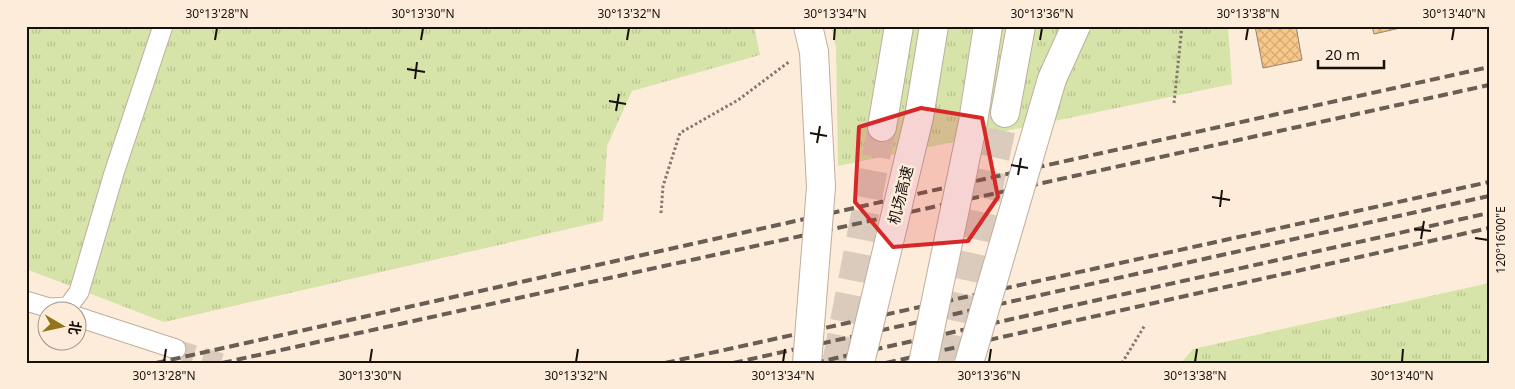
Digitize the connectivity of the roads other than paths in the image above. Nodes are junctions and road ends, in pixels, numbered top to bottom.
1 (163, 26) edge
2 (808, 26) edge
3 (899, 26) edge
4 (934, 26) edge
5 (988, 26) edge
6 (1021, 26) edge
7 (1076, 26) edge
8 (1005, 114) tunnel mouth
9 (882, 127) tunnel mouth
10 (26, 301) edge
11 (71, 302) edge
12 (38, 305) edge
13 (88, 320) edge
14 (176, 348) tunnel mouth
15 (807, 363) edge
16 (860, 363) edge
17 (923, 363) edge
18 (969, 363) edge

1 - 11 street
2 - 15 main road, bridge
3 - 9 main road
4 - 16 main road, 机场高速, bridge
5 - 17 main road, bridge
6 - 8 main road
7 - 18 main road, bridge
10 - 12 street
13 - 14 street

